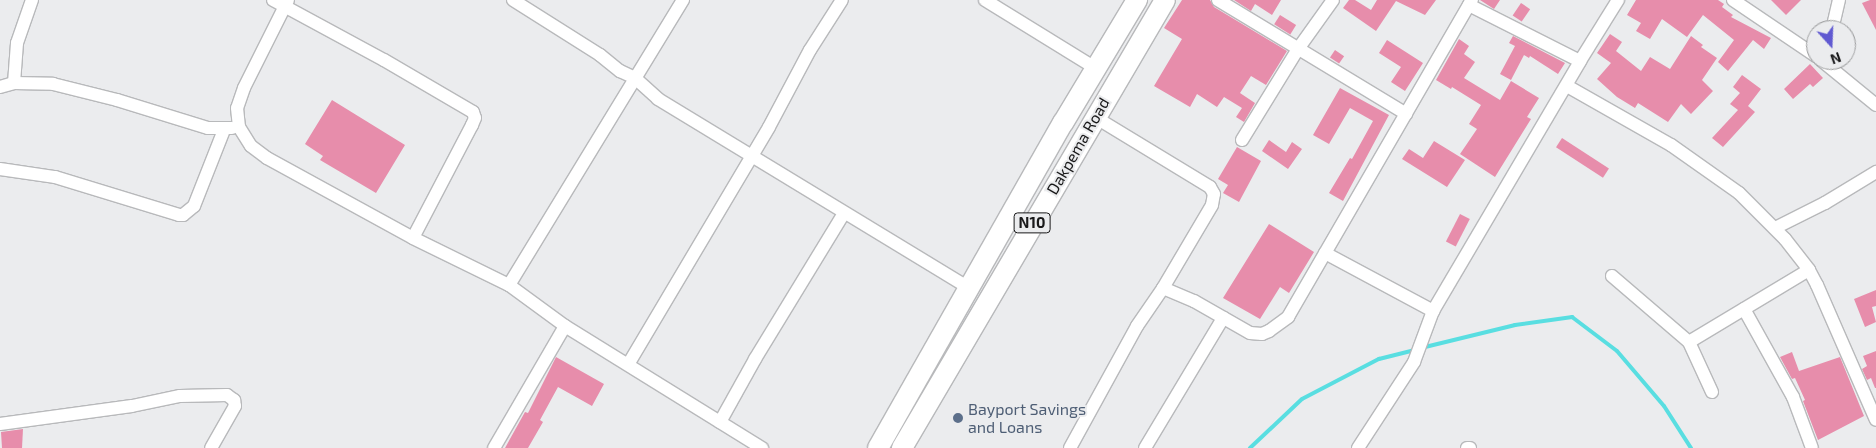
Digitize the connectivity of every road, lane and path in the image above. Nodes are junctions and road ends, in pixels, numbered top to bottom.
1 (32, 0) edge
2 (272, 0) edge
3 (512, 0) edge
4 (684, 0) edge
5 (842, 0) edge
6 (985, 0) edge
7 (1137, 0) edge
8 (1165, 0) edge
9 (1218, 0) edge
10 (1333, 0) edge
11 (1618, 0) edge
12 (1732, 0) edge
13 (1839, 0) edge
14 (286, 3) edge
15 (1471, 3) edge
16 (1834, 20) edge
17 (1806, 49) edge
18 (1298, 50) junction
19 (1580, 61) junction
20 (1096, 68) junction
21 (1833, 70) edge
22 (635, 78) junction
23 (14, 83) junction
24 (1567, 86) junction
25 (0, 87) edge
26 (1876, 105) edge
27 (1406, 114) junction
28 (1094, 117) junction
29 (239, 127) junction
30 (224, 130) junction
31 (1242, 140) dead end
32 (750, 156) junction
33 (0, 169) edge
34 (1876, 172) edge
35 (844, 213) junction
36 (1775, 228) junction
37 (413, 238) junction
38 (1325, 253) junction
39 (1809, 270) junction
40 (1612, 276) dead end
41 (509, 285) junction
42 (969, 288) junction
43 (1163, 288) junction
44 (1744, 310) junction
45 (1433, 311) junction
46 (1223, 318) junction
47 (565, 326) junction
48 (1689, 342) junction
49 (628, 363) junction
50 (1712, 392) dead end
51 (1876, 420) edge
52 (720, 422) junction
53 (0, 424) edge
54 (211, 448) edge
55 (494, 448) edge
56 (762, 448) edge
57 (878, 448) edge
58 (902, 448) edge
59 (1070, 448) edge
60 (1145, 448) edge
61 (1358, 448) edge
62 (1812, 448) edge

1 - 23 street
2 - 14 street
3 - 22 street
4 - 22 street
5 - 32 street
6 - 20 street
7 - 20 highway, Dakpema Road / N10
8 - 28 highway, Dakpema Road / N10
9 - 18 street
10 - 18 street
11 - 19 street
12 - 17 street
13 - 16 street
14 - 29 street
14 - 37 street
15 - 19 street
15 - 27 street
18 - 27 street
18 - 31 street
19 - 24 street
20 - 42 highway, Dakpema Road / N10
21 - 26 street
22 - 32 street
22 - 41 street
23 - 25 street
23 - 30 street
24 - 36 street
24 - 45 street
27 - 38 street
28 - 43 street
28 - 58 highway, Dakpema Road / N10
29 - 30 street
29 - 37 street
30 - 33 street
32 - 35 street
32 - 49 street
34 - 36 street
35 - 42 street
35 - 52 street
36 - 39 street
37 - 41 street
38 - 45 street
38 - 46 street
39 - 44 street
39 - 51 street
40 - 48 street
41 - 47 street
42 - 57 highway, Dakpema Road / N10
43 - 46 street
43 - 59 street
44 - 48 street
44 - 62 street
45 - 61 street
46 - 60 street
47 - 49 street
47 - 55 street
48 - 50 street
49 - 52 street
52 - 56 street
53 - 54 street

